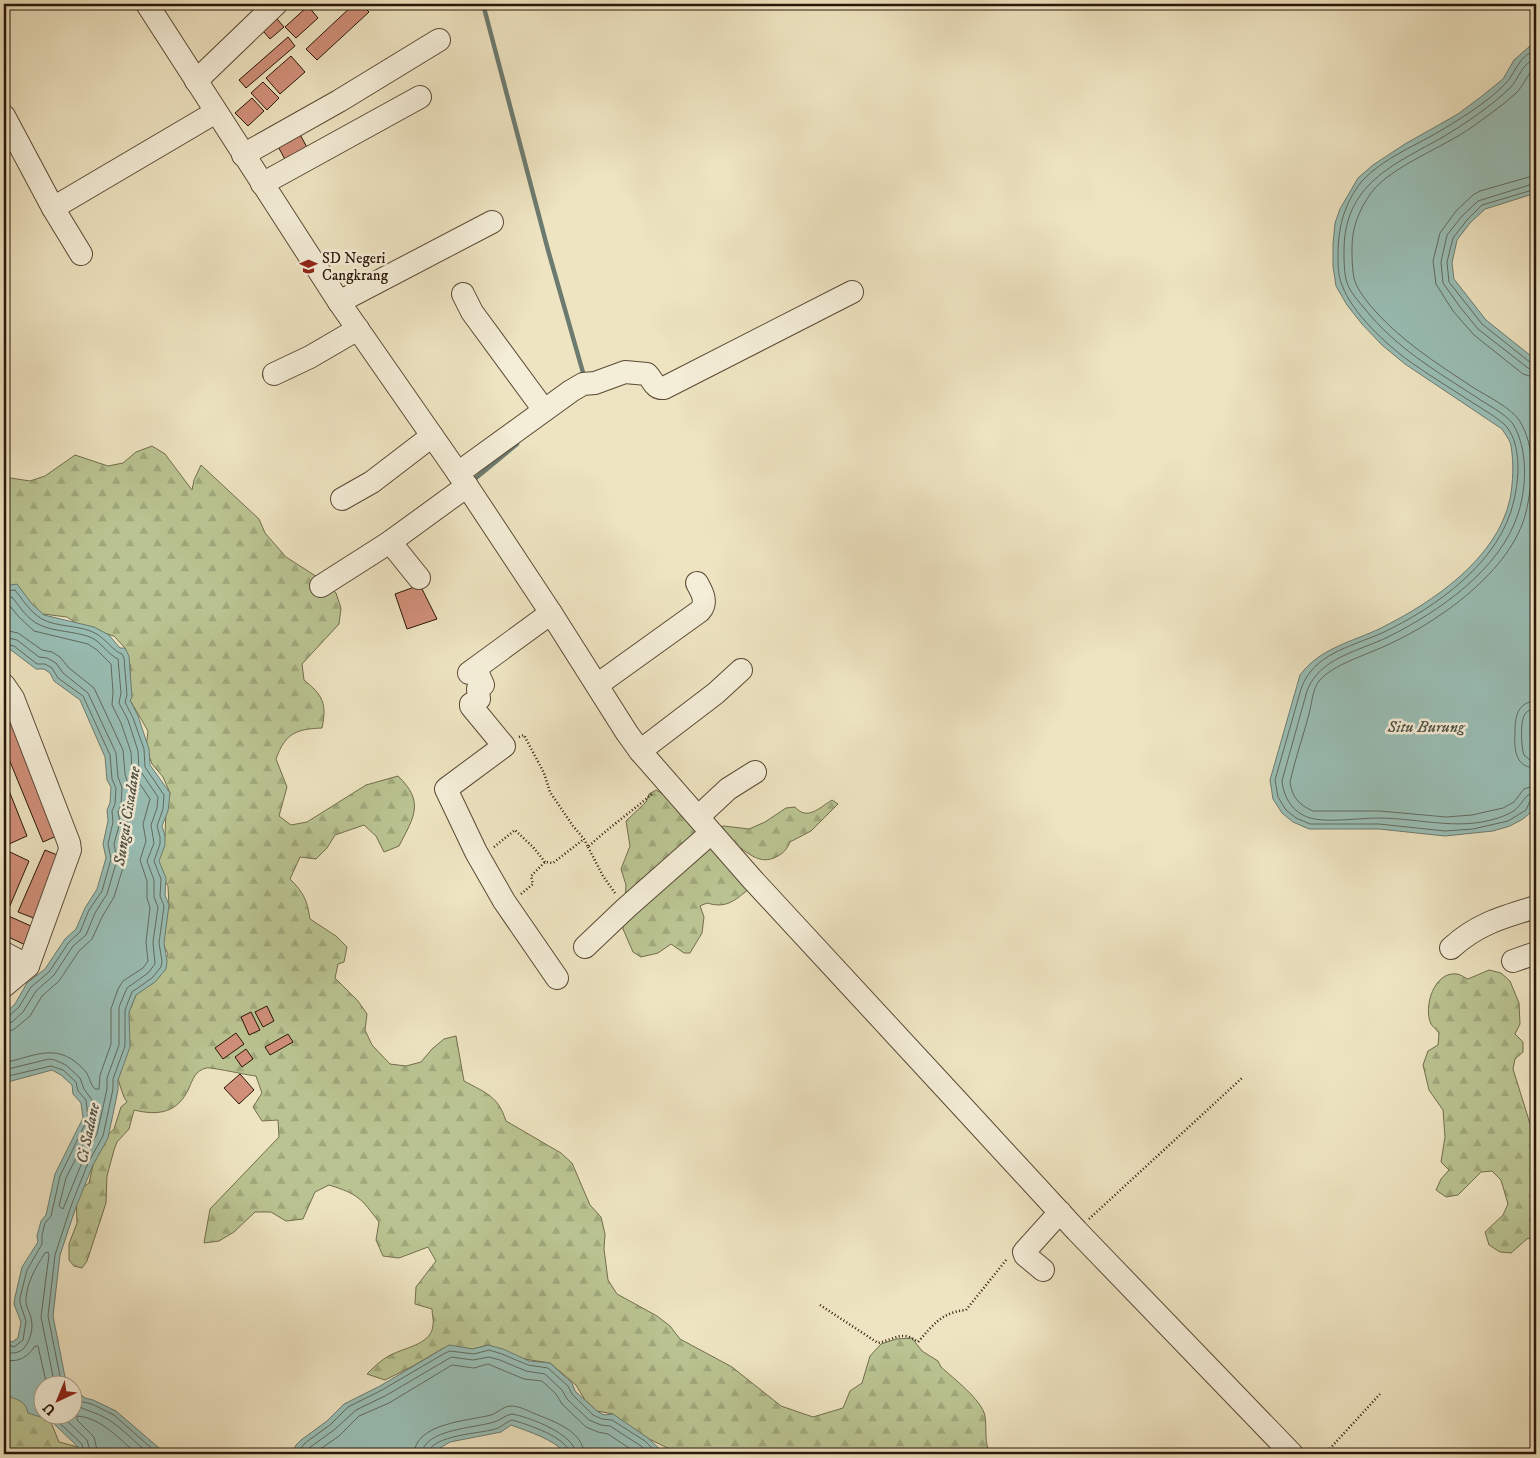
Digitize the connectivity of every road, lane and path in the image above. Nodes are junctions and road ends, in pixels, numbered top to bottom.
1 (147, 4) edge
2 (276, 4) edge
3 (438, 40) dead end
4 (196, 80) junction
5 (420, 98) dead end
6 (216, 112) junction
7 (4, 116) edge
8 (243, 154) junction
9 (262, 184) junction
10 (53, 208) junction
11 (492, 222) dead end
12 (81, 254) dead end
13 (852, 292) dead end
14 (462, 294) dead end
15 (339, 302) junction
16 (358, 329) junction
17 (274, 374) dead end
18 (544, 410) junction
19 (432, 436) junction
20 (462, 479) junction
21 (342, 499) dead end
22 (390, 542) junction
23 (420, 578) dead end
24 (697, 583) dead end
25 (321, 586) dead end
26 (551, 613) junction
27 (741, 670) dead end
28 (597, 685) junction
29 (4, 686) edge
30 (504, 746) junction
31 (640, 751) junction
32 (755, 772) dead end
33 (667, 782) junction
34 (704, 825) junction
35 (584, 839) junction
36 (588, 847) junction
37 (480, 858) junction
38 (545, 862) junction
39 (507, 905) junction
40 (1536, 906) edge
41 (626, 908) junction
42 (585, 947) dead end
43 (1451, 948) dead end
44 (4, 953) edge
45 (1536, 953) edge
46 (1513, 962) dead end
47 (28, 966) junction
48 (557, 978) dead end
49 (4, 986) edge
50 (1242, 1078) dead end
51 (1055, 1217) junction
52 (1077, 1230) junction
53 (1019, 1251) junction
54 (1043, 1270) dead end
55 (820, 1305) dead end
56 (1380, 1394) dead end
57 (1292, 1454) edge
58 (1325, 1454) edge

1 - 4 street
2 - 4 street
3 - 8 street
4 - 6 street
5 - 9 street
6 - 8 street
6 - 10 street
7 - 10 street
8 - 9 street
9 - 15 street
10 - 12 street
11 - 15 street
13 - 18 street
14 - 18 street
15 - 16 street
16 - 17 street
16 - 19 street
18 - 20 street
19 - 20 street
19 - 21 street
20 - 22 street
20 - 26 street
22 - 23 street
22 - 25 street
24 - 28 street
26 - 28 street
26 - 30 street
27 - 31 street
28 - 31 street
29 - 47 street
30 - 35 path
30 - 37 street
31 - 33 street
32 - 34 street
33 - 34 street
33 - 36 path
34 - 41 street
34 - 51 street
35 - 36 path
35 - 38 path
36 - 41 path
37 - 38 path
37 - 39 street
38 - 39 path
39 - 48 street
40 - 43 street
41 - 42 street
44 - 47 street
45 - 46 street
47 - 49 street
50 - 52 path
51 - 52 street
51 - 53 street
52 - 57 street
53 - 54 street
53 - 55 path
56 - 58 path

